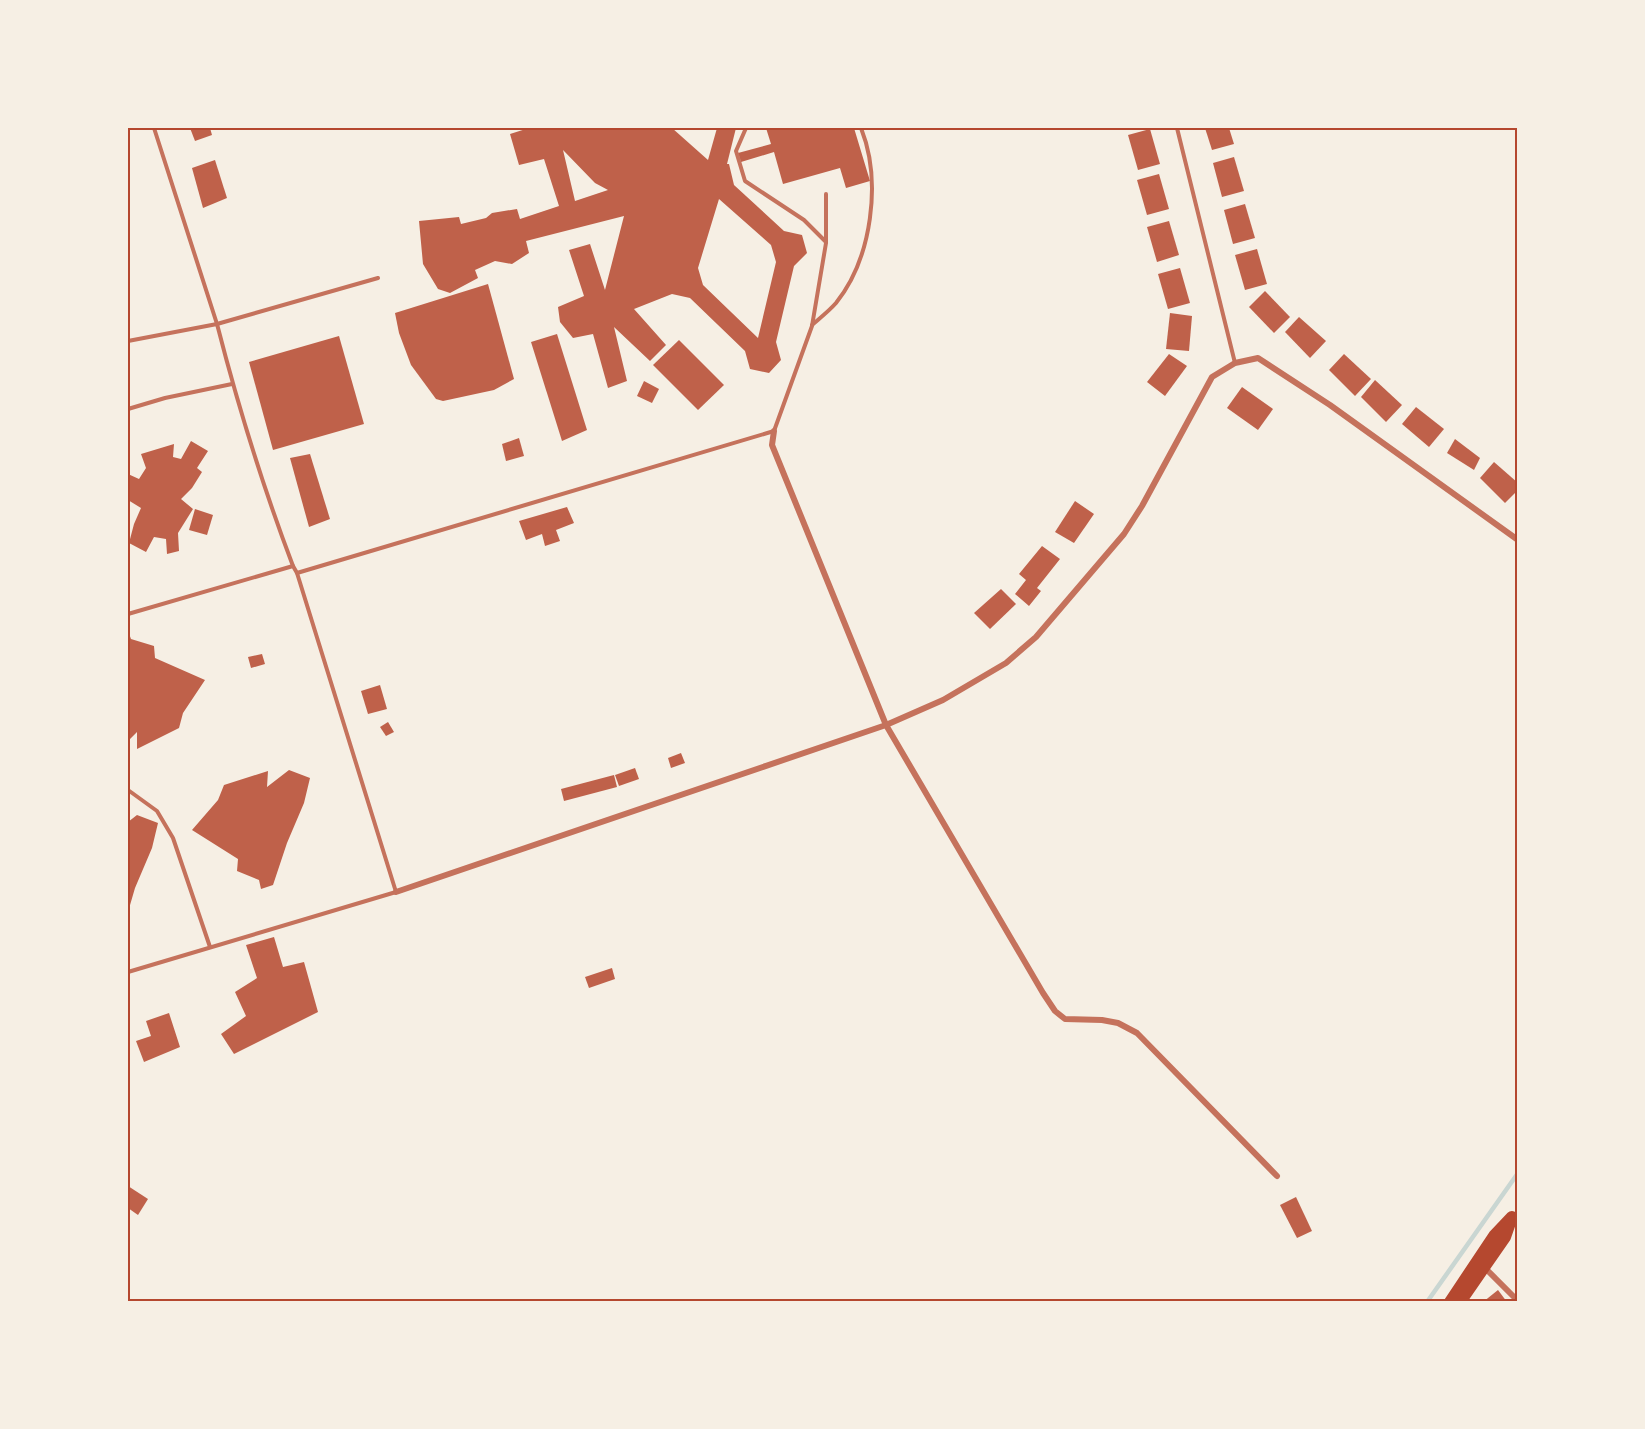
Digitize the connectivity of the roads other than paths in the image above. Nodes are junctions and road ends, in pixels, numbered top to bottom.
1 (153, 128) edge
2 (746, 128) edge
3 (861, 128) edge
4 (1177, 128) edge
5 (826, 194) dead end
6 (826, 243) junction
7 (378, 278) dead end
8 (217, 324) junction
9 (812, 326) junction
10 (128, 341) edge
11 (1235, 363) junction
12 (232, 384) junction
13 (128, 408) edge
14 (774, 431) junction
15 (1518, 540) edge
16 (293, 566) junction
17 (297, 573) junction
18 (128, 614) edge
19 (886, 725) junction
20 (128, 790) edge
21 (396, 892) junction
22 (210, 947) junction
23 (128, 972) edge
24 (1277, 1176) dead end
25 (1515, 1213) edge
26 (1485, 1268) junction
27 (1518, 1301) edge
28 (1450, 1302) edge
29 (1460, 1302) edge

1 - 8 lane
2 - 6 lane
3 - 9 lane
4 - 11 lane
5 - 6 lane
6 - 9 lane
7 - 8 lane
8 - 10 lane
8 - 12 lane
9 - 14 lane
11 - 15 street
11 - 19 street
12 - 13 lane
12 - 16 lane
14 - 17 lane
14 - 19 street
16 - 17 lane
16 - 18 lane
17 - 21 lane
19 - 21 street
19 - 24 street
20 - 22 lane
21 - 22 lane
22 - 23 lane
25 - 26 main road
25 - 28 main road
26 - 27 street
26 - 29 main road

